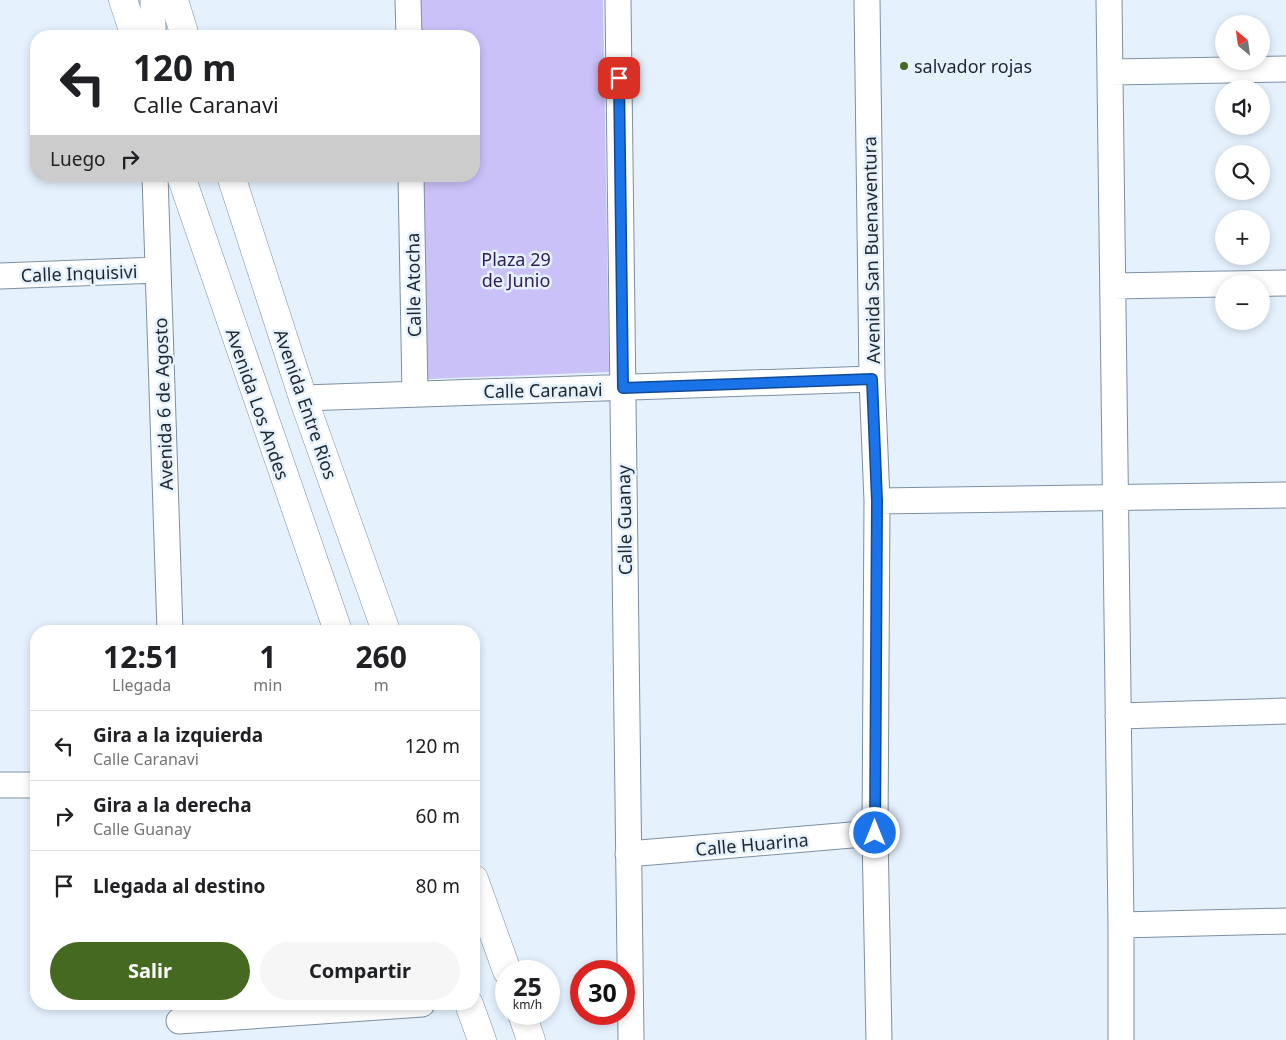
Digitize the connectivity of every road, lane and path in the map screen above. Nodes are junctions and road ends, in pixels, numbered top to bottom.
1 (123, 0) edge
2 (153, 0) edge
3 (174, 0) edge
4 (408, 0) edge
5 (618, 0) edge
6 (867, 0) edge
7 (1110, 0) edge
8 (133, 30) edge
9 (153, 30) edge
10 (183, 30) edge
11 (409, 30) edge
12 (1286, 69) edge
13 (1111, 72) junction
14 (155, 182) edge
15 (182, 182) edge
16 (233, 182) edge
17 (411, 182) edge
18 (158, 270) junction
19 (0, 276) edge
20 (1270, 283) edge
21 (1286, 283) edge
22 (1215, 284) edge
23 (1113, 286) junction
24 (872, 379) junction
25 (623, 388) junction
26 (415, 393) junction
27 (303, 398) junction
28 (1286, 495) edge
29 (1115, 498) junction
30 (877, 501) junction
31 (170, 625) edge
32 (336, 625) edge
33 (384, 625) edge
34 (1286, 711) edge
35 (1118, 716) junction
36 (30, 784) edge
37 (0, 785) edge
38 (875, 833) junction
39 (628, 854) junction
40 (480, 895) edge
41 (1286, 921) edge
42 (1121, 925) junction
43 (503, 960) edge
44 (341, 1010) edge
45 (470, 1010) edge
46 (179, 1022) edge
47 (526, 1025) edge
48 (482, 1040) edge
49 (531, 1040) edge
50 (630, 1040) edge
51 (878, 1040) edge
52 (1120, 1040) edge

1 - 8 street
2 - 9 street
3 - 10 street
4 - 11 street
5 - 25 street, Calle Guanay
6 - 24 street, Avenida San Buenaventura
7 - 13 street
12 - 13 street
13 - 23 street
14 - 18 street, Avenida 6 de Agosto
15 - 32 street, Avenida Los Andes
16 - 27 street, Avenida Entre Rios
17 - 26 street, Calle Atocha
18 - 19 street, Calle Inquisivi
18 - 31 street, Avenida 6 de Agosto
20 - 21 street
22 - 23 street
23 - 29 street
24 - 25 street, Calle Caranavi
24 - 30 street, Avenida San Buenaventura
25 - 26 street, Calle Caranavi
25 - 39 street, Calle Guanay
26 - 27 street, Calle Caranavi
27 - 33 street, Avenida Entre Rios
28 - 29 street
29 - 30 street
29 - 35 street
30 - 38 street, Avenida San Buenaventura
34 - 35 street
35 - 42 street
36 - 37 street
38 - 39 street, Calle Huarina
38 - 51 street, Avenida San Buenaventura
39 - 50 street, Calle Guanay
40 - 43 street
41 - 42 street
42 - 52 street
44 - 46 street
45 - 48 street
47 - 49 street

